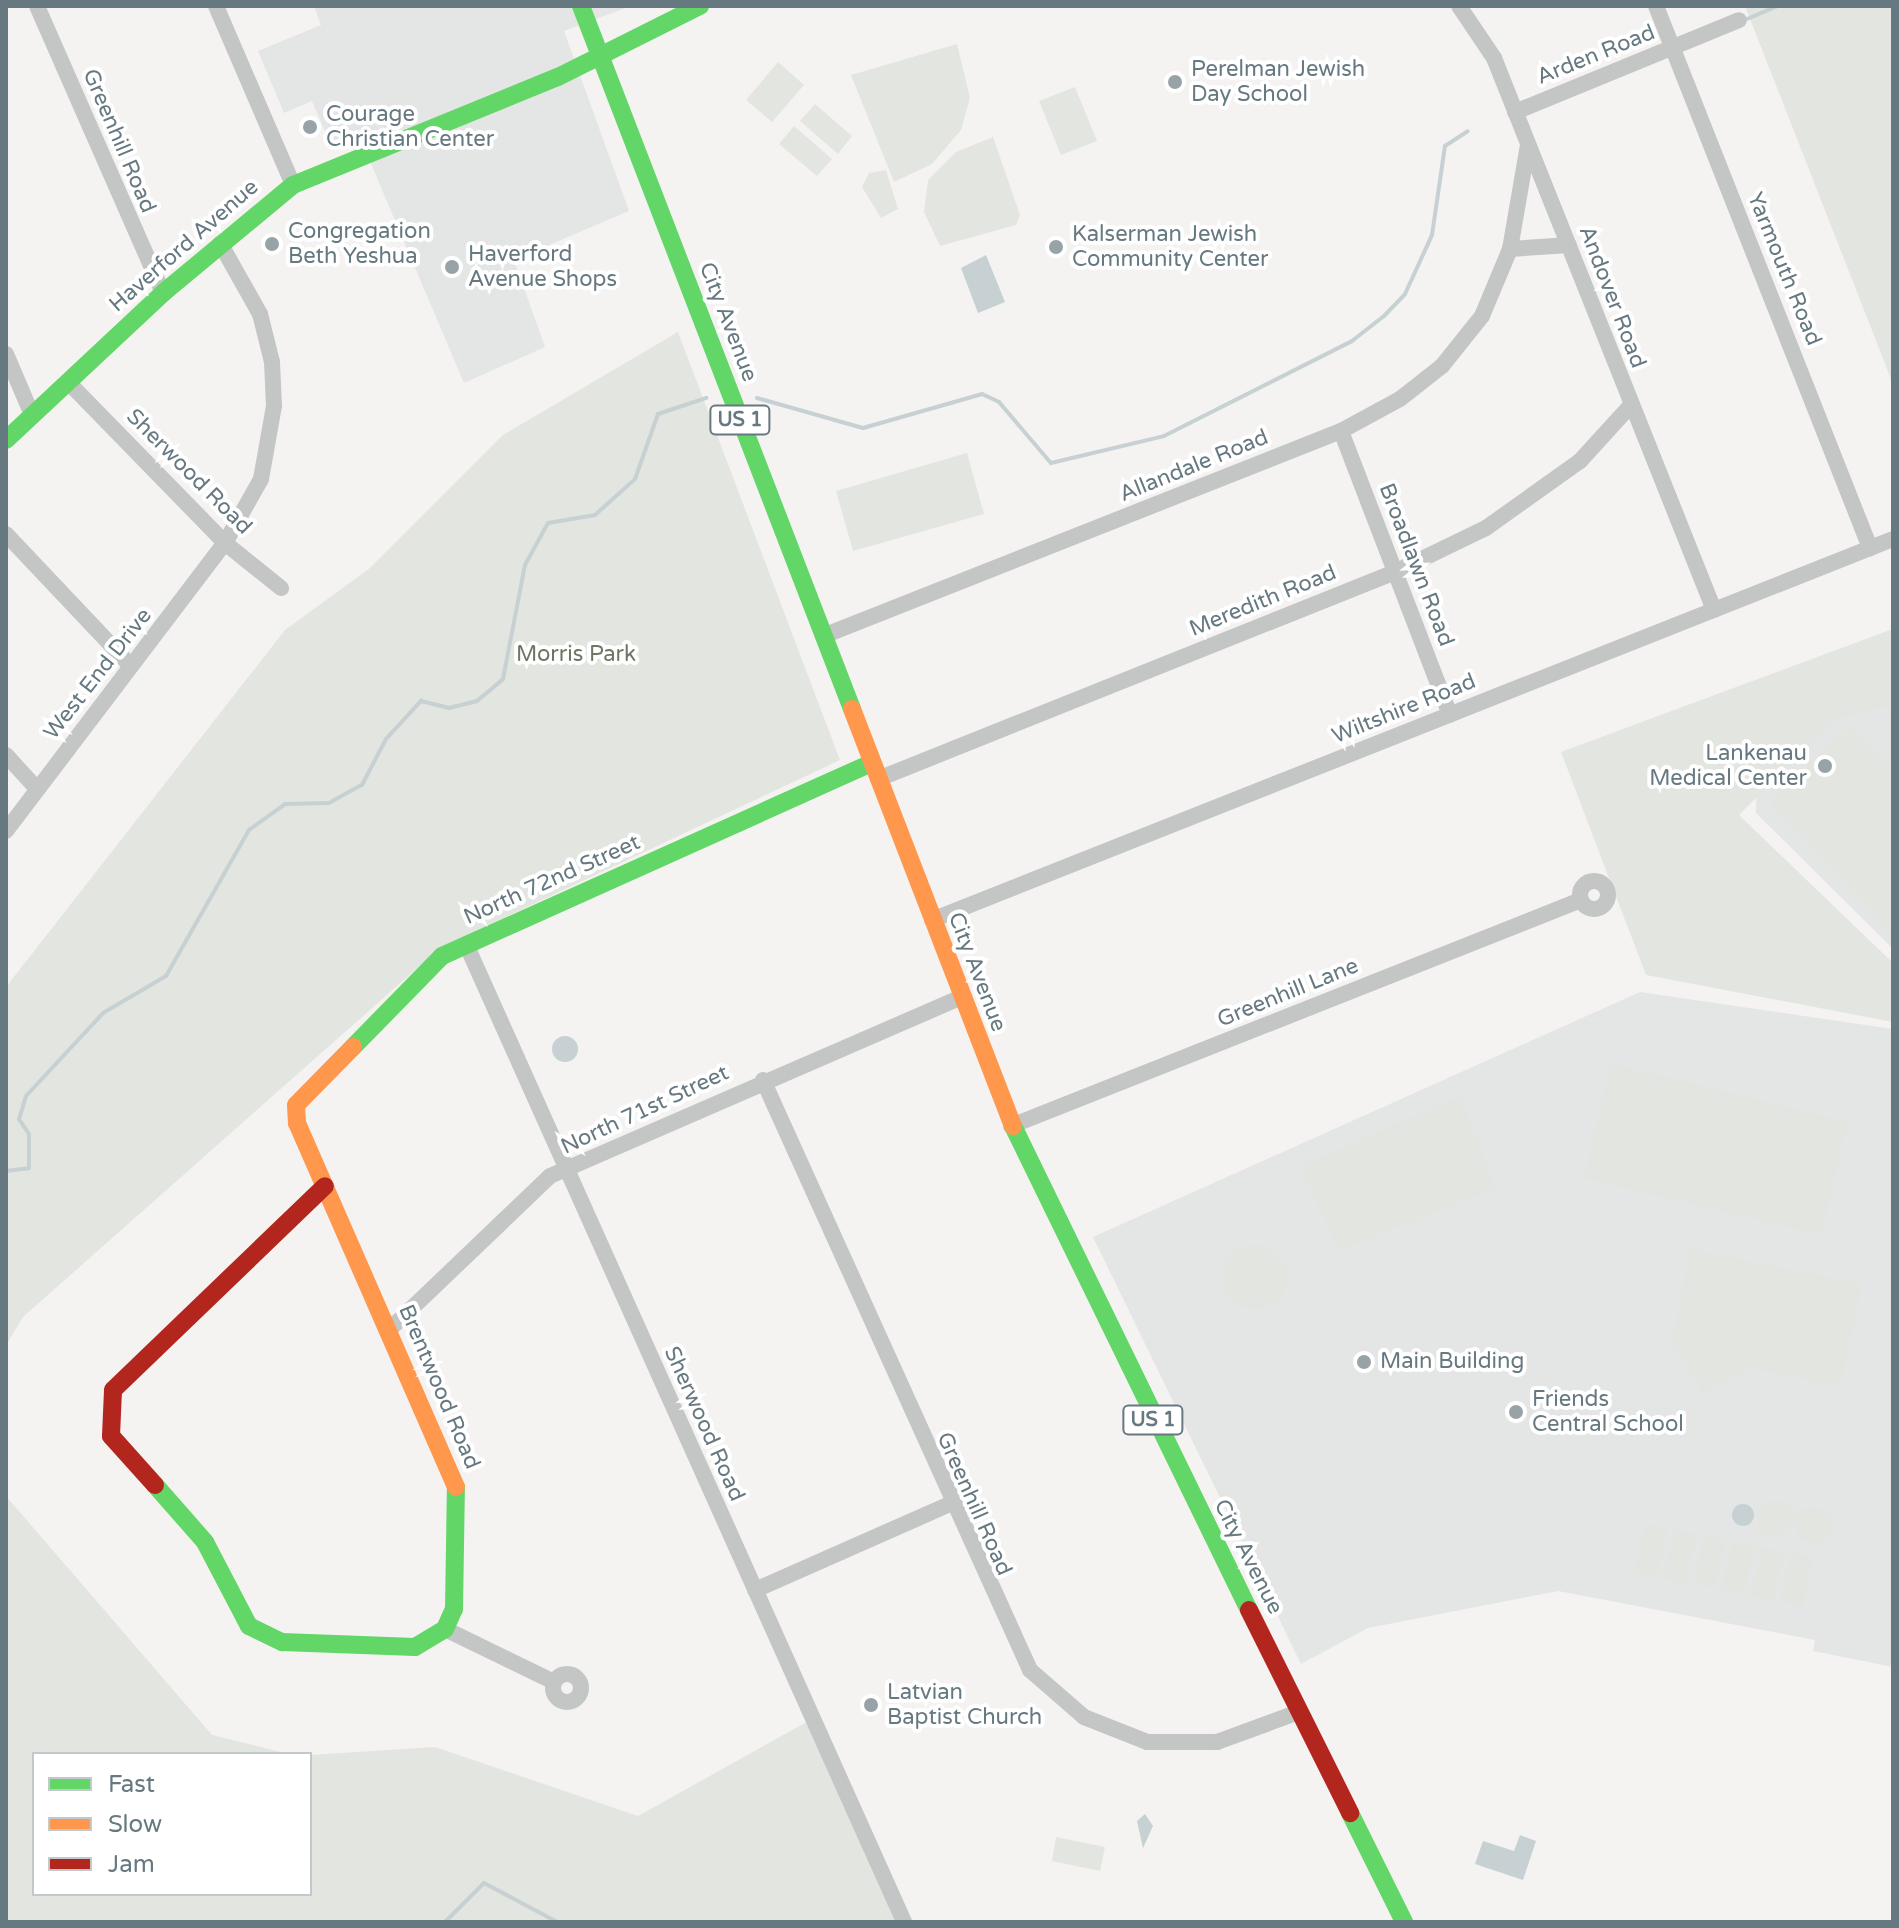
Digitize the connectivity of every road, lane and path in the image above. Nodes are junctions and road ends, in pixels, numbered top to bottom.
1 (37, 6) edge
2 (216, 6) edge
3 (581, 6) edge
4 (700, 6) edge
5 (1459, 6) edge
6 (1656, 6) edge
7 (1739, 20) dead end
8 (1672, 48) junction
9 (600, 57) junction
10 (1515, 112) junction
11 (1528, 145) junction
12 (293, 185) junction
13 (220, 243) junction
14 (1569, 245) junction
15 (1510, 249) junction
16 (163, 293) junction
17 (6, 354) edge
18 (69, 383) junction
19 (1630, 406) junction
20 (32, 415) junction
21 (1341, 431) junction
22 (6, 440) edge
23 (6, 534) edge
24 (1893, 539) edge
25 (225, 543) junction
26 (1870, 548) junction
27 (1395, 572) junction
28 (281, 588) dead end
29 (1714, 610) junction
30 (823, 636) junction
31 (130, 665) junction
32 (1450, 715) junction
33 (6, 755) edge
34 (874, 771) junction
35 (37, 789) junction
36 (6, 831) edge
37 (1581, 900) dead end
38 (932, 920) junction
39 (466, 944) junction
40 (961, 997) junction
41 (763, 1080) junction
42 (296, 1105) joint
43 (1011, 1126) junction
44 (567, 1172) junction
45 (325, 1186) junction
46 (390, 1329) junction
47 (950, 1504) junction
48 (755, 1590) junction
49 (445, 1629) junction
50 (554, 1682) dead end
51 (1299, 1712) junction
52 (904, 1922) edge
53 (1404, 1922) edge

1 - 16 street, Greenhill Road
2 - 12 street
3 - 9 main road, City Avenue / US 1
4 - 9 main road, Haverford Avenue
5 - 10 street, Andover Road
6 - 8 street, Yarmouth Road
7 - 8 street, Arden Road
8 - 10 street, Arden Road
8 - 26 street, Yarmouth Road
9 - 12 main road, Haverford Avenue
9 - 30 main road, City Avenue / US 1
10 - 11 street, Andover Road
11 - 14 street, Andover Road
11 - 15 street, Allandale Road
12 - 13 main road, Haverford Avenue
13 - 16 main road, Haverford Avenue
13 - 25 street
14 - 15 street
14 - 19 street, Andover Road
15 - 21 street, Allandale Road
16 - 18 main road, Haverford Avenue
17 - 20 street
18 - 20 main road, Haverford Avenue
18 - 25 street, Sherwood Road
19 - 27 street, Meredith Road
19 - 29 street, Andover Road
20 - 22 main road, Haverford Avenue
21 - 27 street, Broadlawn Road
21 - 30 street, Allandale Road
23 - 31 street
24 - 26 street, Wiltshire Road
25 - 28 street, Sherwood Road
25 - 31 street, West End Drive
26 - 29 street, Wiltshire Road
27 - 32 street, Broadlawn Road
27 - 34 street, Meredith Road
29 - 32 street, Wiltshire Road
30 - 34 main road, City Avenue / US 1
31 - 35 street, West End Drive
32 - 38 street, Wiltshire Road
33 - 35 street
34 - 38 main road, City Avenue / US 1
34 - 39 main road, North 72nd Street
35 - 36 street, West End Drive
37 - 43 street, Greenhill Lane
38 - 40 main road, City Avenue / US 1
39 - 42 main road, North 72nd Street
39 - 44 street, Sherwood Road
40 - 41 street, North 71st Street
40 - 43 main road, City Avenue / US 1
41 - 44 street, North 71st Street
41 - 47 street, Greenhill Road
42 - 45 main road, Brentwood Road
43 - 51 main road, City Avenue / US 1
44 - 46 street, North 71st Street
44 - 48 street, Sherwood Road
45 - 46 main road, Brentwood Road
45 - 49 main road
46 - 49 main road, Brentwood Road
47 - 48 street
47 - 51 street, Greenhill Road
48 - 52 street, Sherwood Road
49 - 50 street
51 - 53 main road, City Avenue / US 1

